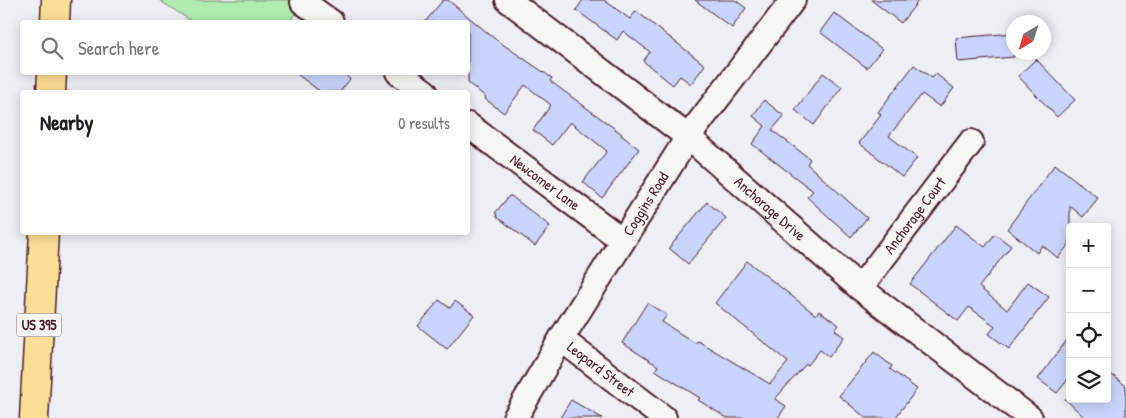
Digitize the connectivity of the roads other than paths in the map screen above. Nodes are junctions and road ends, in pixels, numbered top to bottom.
1 (56, 0) edge
2 (509, 0) edge
3 (793, 0) edge
4 (303, 2) dead end
5 (55, 20) edge
6 (328, 20) edge
7 (52, 75) edge
8 (402, 75) edge
9 (51, 90) edge
10 (421, 90) edge
11 (470, 126) edge
12 (688, 137) junction
13 (971, 142) dead end
14 (44, 235) edge
15 (622, 240) junction
16 (860, 288) junction
17 (561, 339) junction
18 (34, 418) edge
19 (514, 418) edge
20 (664, 418) edge
21 (1030, 418) edge

1 - 5 highway
2 - 12 street, Anchorage Drive
3 - 12 street, Coggins Road
4 - 6 street
7 - 9 highway
8 - 10 street
11 - 15 street, Newcomer Lane
12 - 15 street, Coggins Road
12 - 16 street, Anchorage Drive
13 - 16 street, Anchorage Court
14 - 18 highway, US 395
15 - 17 street, Coggins Road
16 - 21 street, Anchorage Drive
17 - 19 street, Coggins Road
17 - 20 street, Leopard Street

